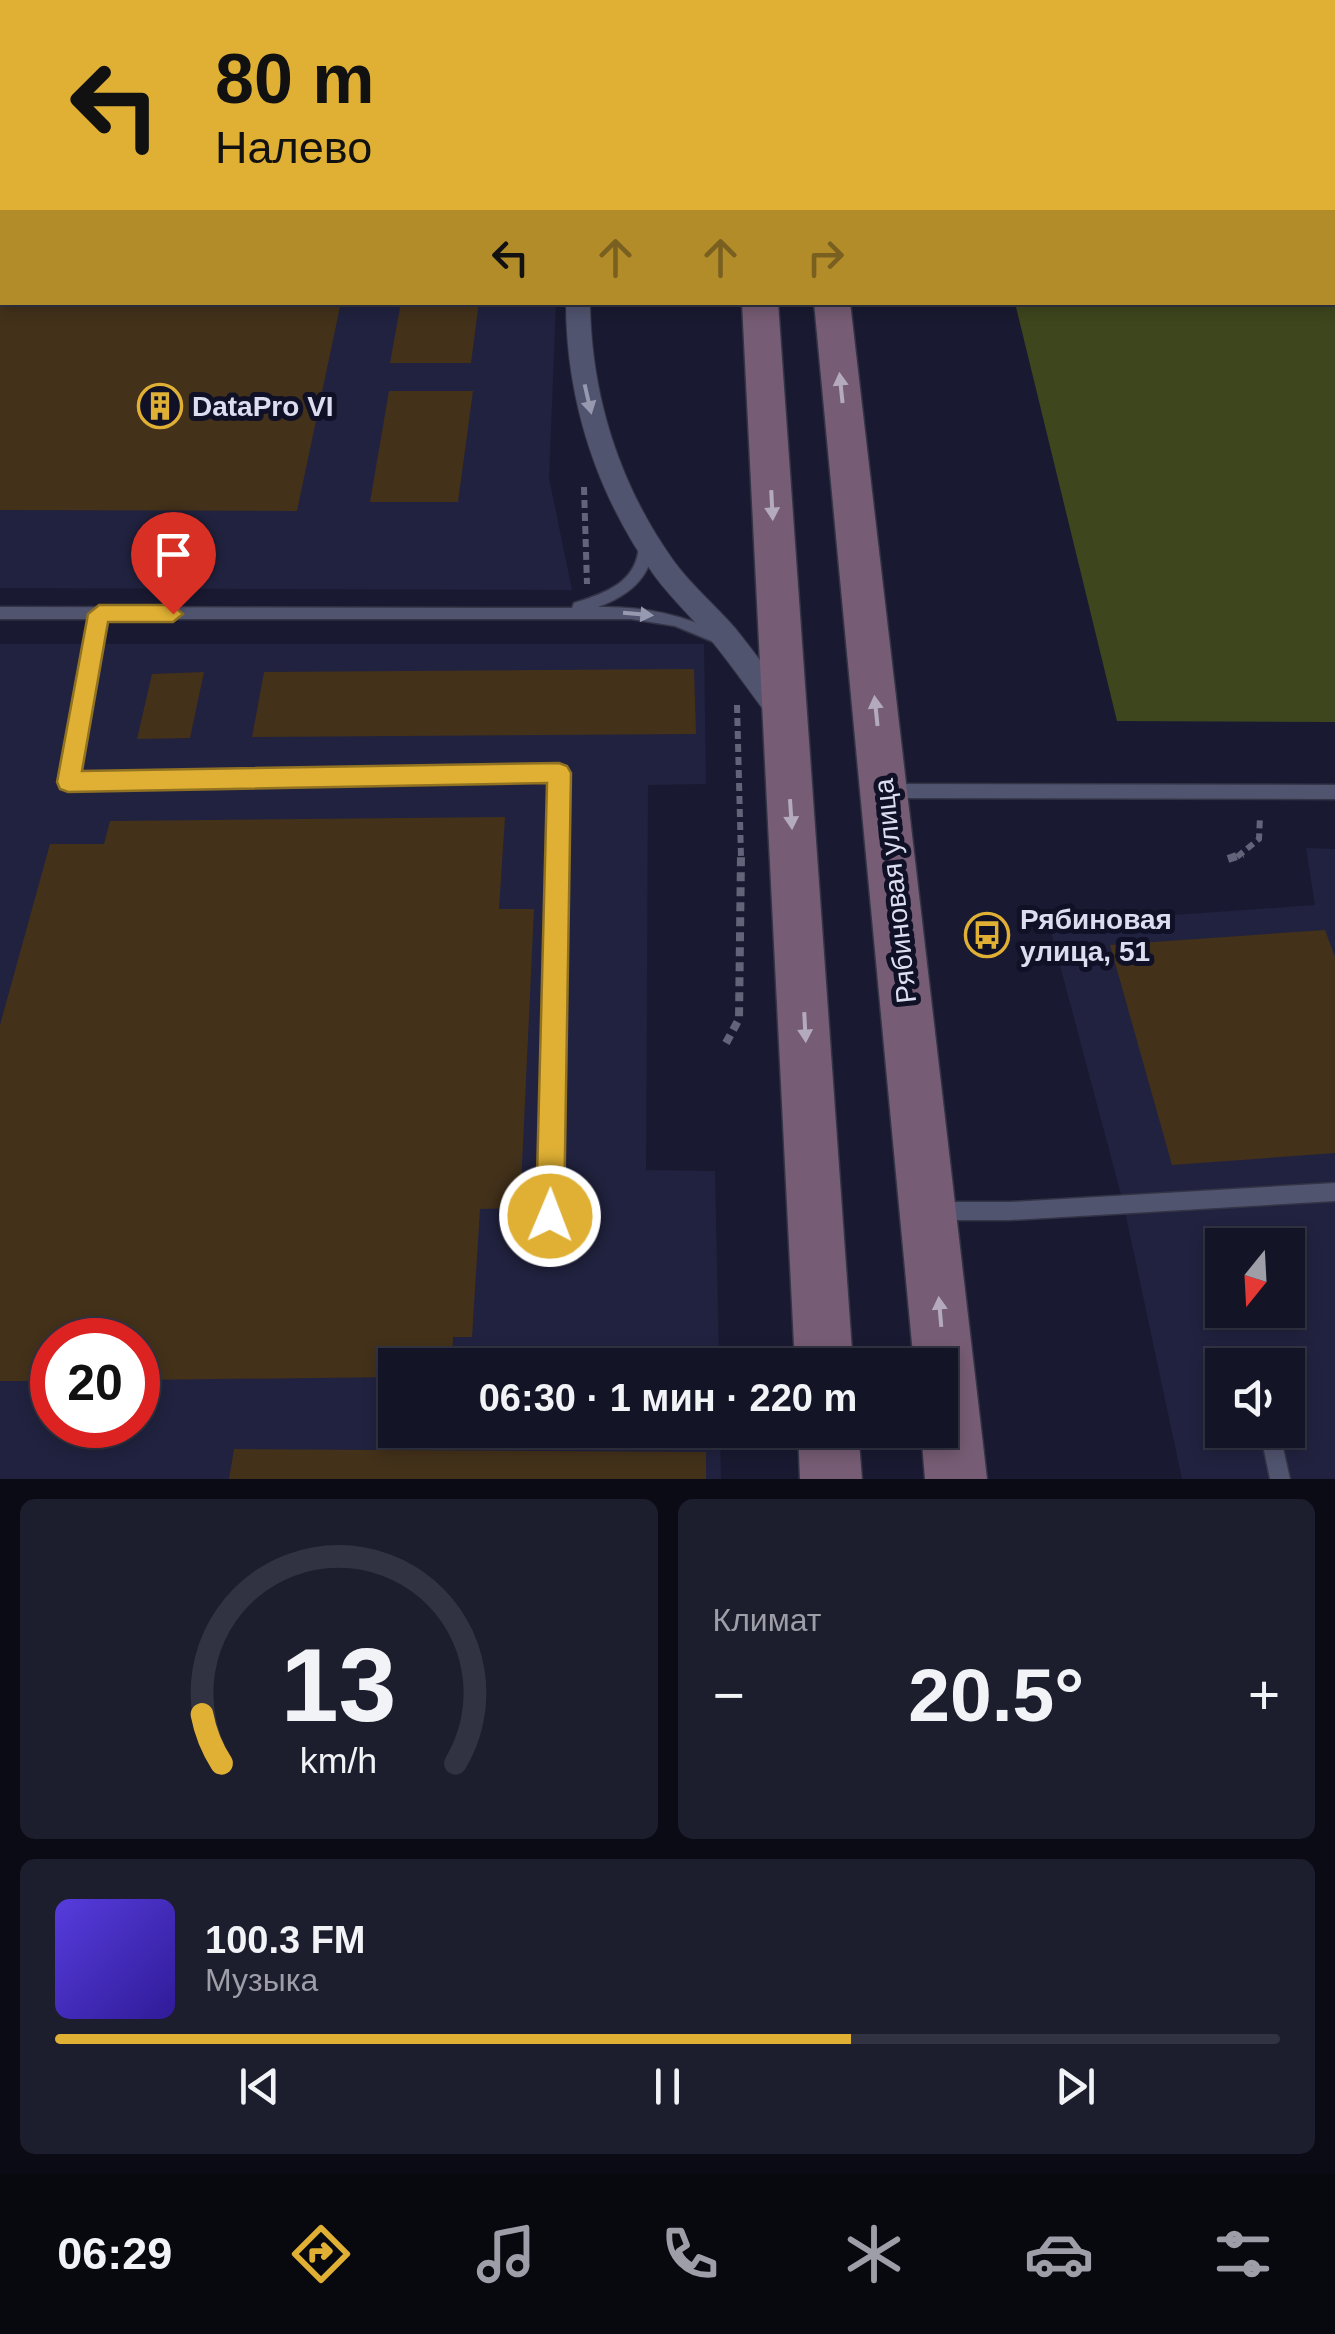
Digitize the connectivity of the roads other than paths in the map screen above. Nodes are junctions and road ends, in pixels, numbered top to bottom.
1 (578, 305) edge
2 (760, 305) edge
3 (832, 305) edge
4 (645, 536) junction
5 (0, 613) edge
6 (99, 614) junction
7 (541, 616) junction
8 (733, 647) junction
9 (785, 716) junction
10 (884, 790) junction
11 (1335, 792) edge
12 (1335, 1192) edge
13 (931, 1212) junction
14 (550, 1216) dead end
15 (823, 1348) edge
16 (829, 1448) edge
17 (1274, 1448) edge
18 (831, 1479) edge
19 (956, 1479) edge
20 (1280, 1479) edge

1 -> 4 street
2 -> 9 main road
10 -> 3 main road, Рябиновая улица
4 - 7 lane
4 - 8 street
5 - 6 lane
6 - 7 lane
6 - 14 lane
7 -> 8 lane
8 - 9 street
9 -> 15 main road
10 - 11 lane
10 - 13 main road, Рябиновая улица
12 - 13 lane
19 -> 13 main road, Рябиновая улица
16 - 18 main road
17 - 20 lane

